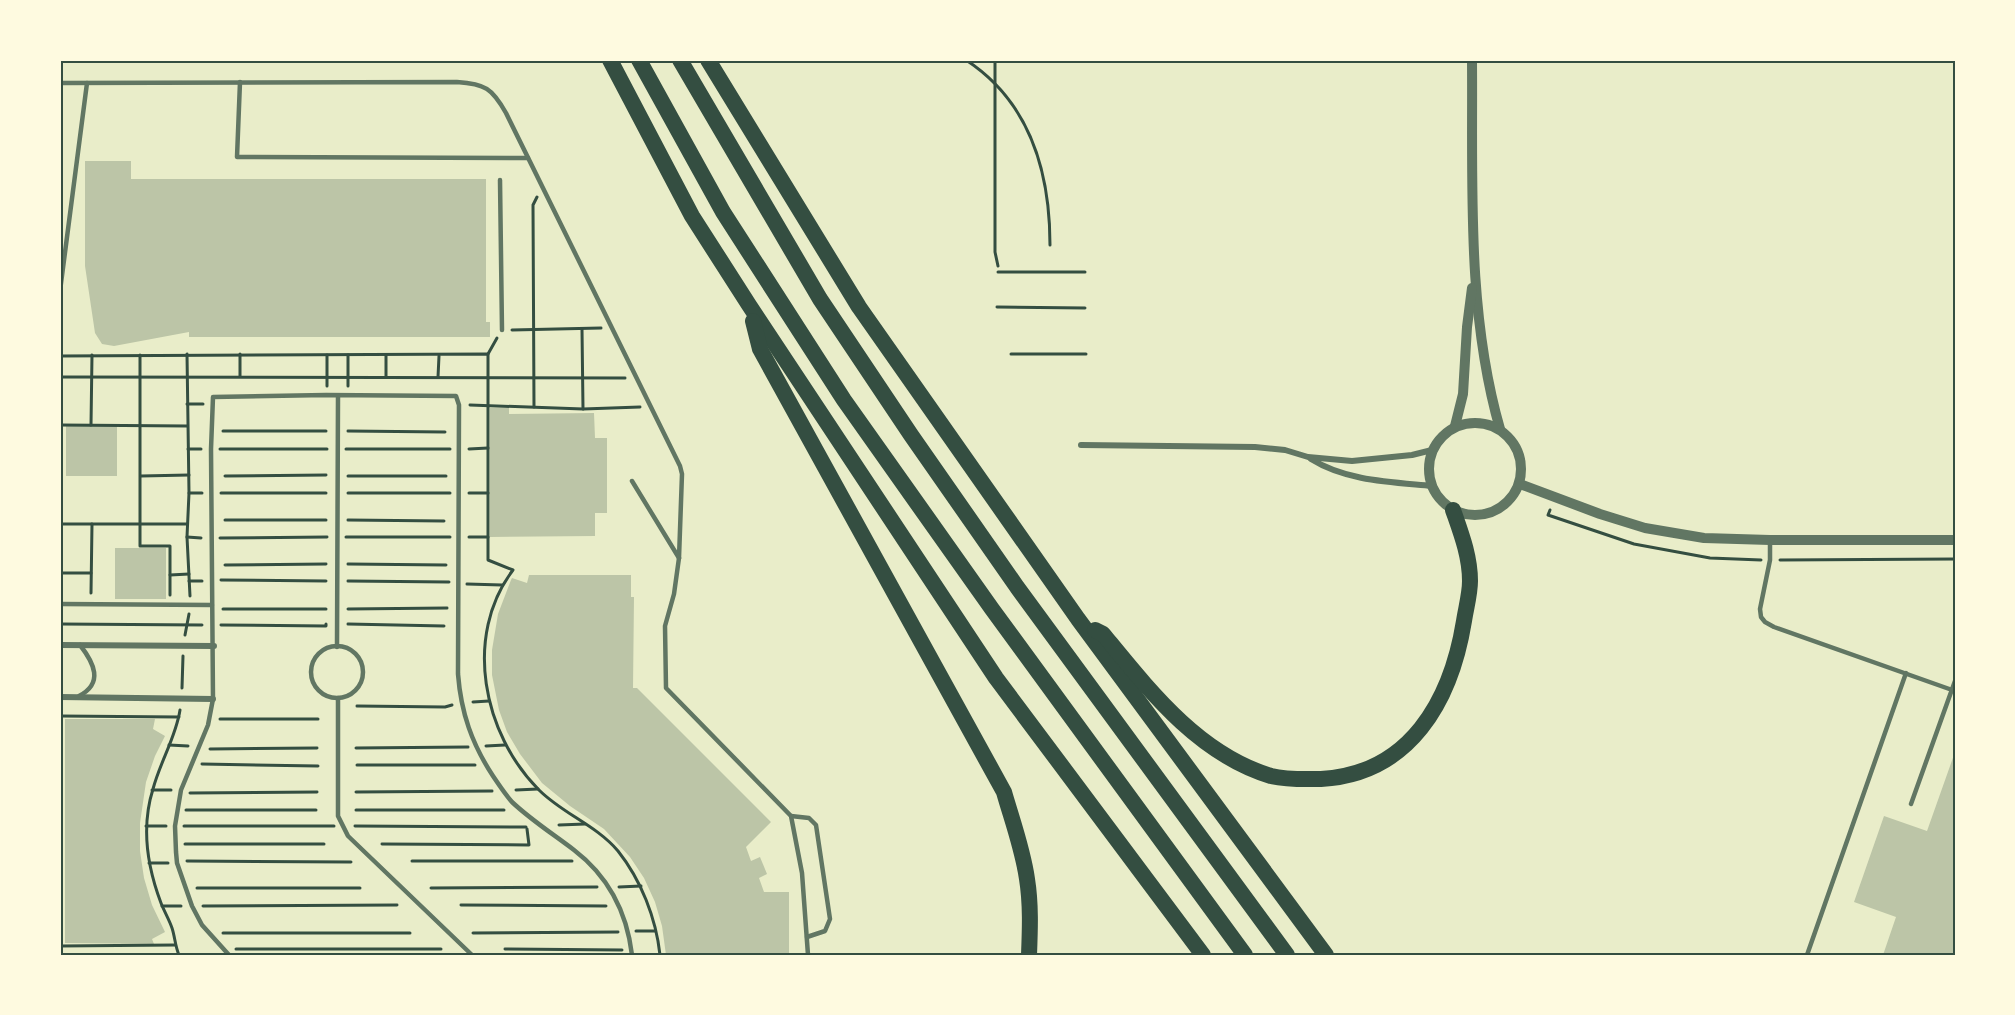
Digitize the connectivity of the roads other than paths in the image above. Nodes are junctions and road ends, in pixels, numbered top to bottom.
1 (610, 60) edge
2 (639, 60) edge
3 (680, 60) edge
4 (708, 60) edge
5 (1472, 60) edge
6 (240, 82) junction
7 (60, 83) edge
8 (87, 83) junction
9 (528, 158) junction
10 (500, 180) dead end
11 (1474, 273) junction
12 (60, 291) edge
13 (749, 305) junction
14 (502, 330) road end
15 (338, 396) junction
16 (1455, 426) junction
17 (1500, 429) junction
18 (1081, 445) dead end
19 (1432, 450) junction
20 (1308, 457) junction
21 (632, 481) dead end
22 (1520, 484) junction
23 (1432, 486) junction
24 (1453, 510) junction
25 (1770, 540) junction
26 (1955, 540) edge
27 (679, 558) junction
28 (60, 604) edge
29 (212, 605) junction
30 (1078, 619) junction
31 (60, 645) edge
32 (80, 645) junction
33 (214, 646) junction
34 (338, 646) junction
35 (1906, 673) junction
36 (1955, 681) edge
37 (1953, 690) edge
38 (60, 697) edge
39 (76, 697) junction
40 (338, 698) junction
41 (213, 699) junction
42 (1911, 804) dead end
43 (790, 816) junction
44 (807, 937) junction
45 (229, 955) edge
46 (472, 955) edge
47 (632, 955) edge
48 (808, 955) edge
49 (1029, 955) edge
50 (1203, 955) edge
51 (1245, 955) edge
52 (1287, 955) edge
53 (1326, 955) edge
54 (1807, 955) edge

1 - 13 highway
2 - 51 highway
3 - 52 highway
4 - 30 highway
5 - 11 street
6 - 8 lane
6 - 9 lane
6 - 9 lane
7 - 8 lane
8 - 12 lane
9 - 27 lane
10 - 14 lane
11 - 16 street
11 - 17 street
13 - 49 highway
13 - 50 highway
15 - 29 lane
15 - 34 lane
15 - 47 lane
16 - 17 street
16 - 19 street
17 - 22 street
18 - 20 street
19 - 20 street
19 - 23 street
20 - 23 street
21 - 27 lane
22 - 24 street
22 - 25 street
23 - 24 street
24 - 30 highway
25 - 26 street
25 - 35 lane
27 - 43 lane
28 - 29 lane
29 - 33 lane
30 - 53 highway
31 - 32 street
32 - 33 street
32 - 39 lane
33 - 41 lane
34 - 40 lane
34 - 40 lane
35 - 37 lane
35 - 54 lane
36 - 37 lane
37 - 42 lane
38 - 39 street
39 - 41 street
40 - 46 lane
41 - 45 lane
43 - 44 lane
43 - 44 lane
44 - 48 lane

